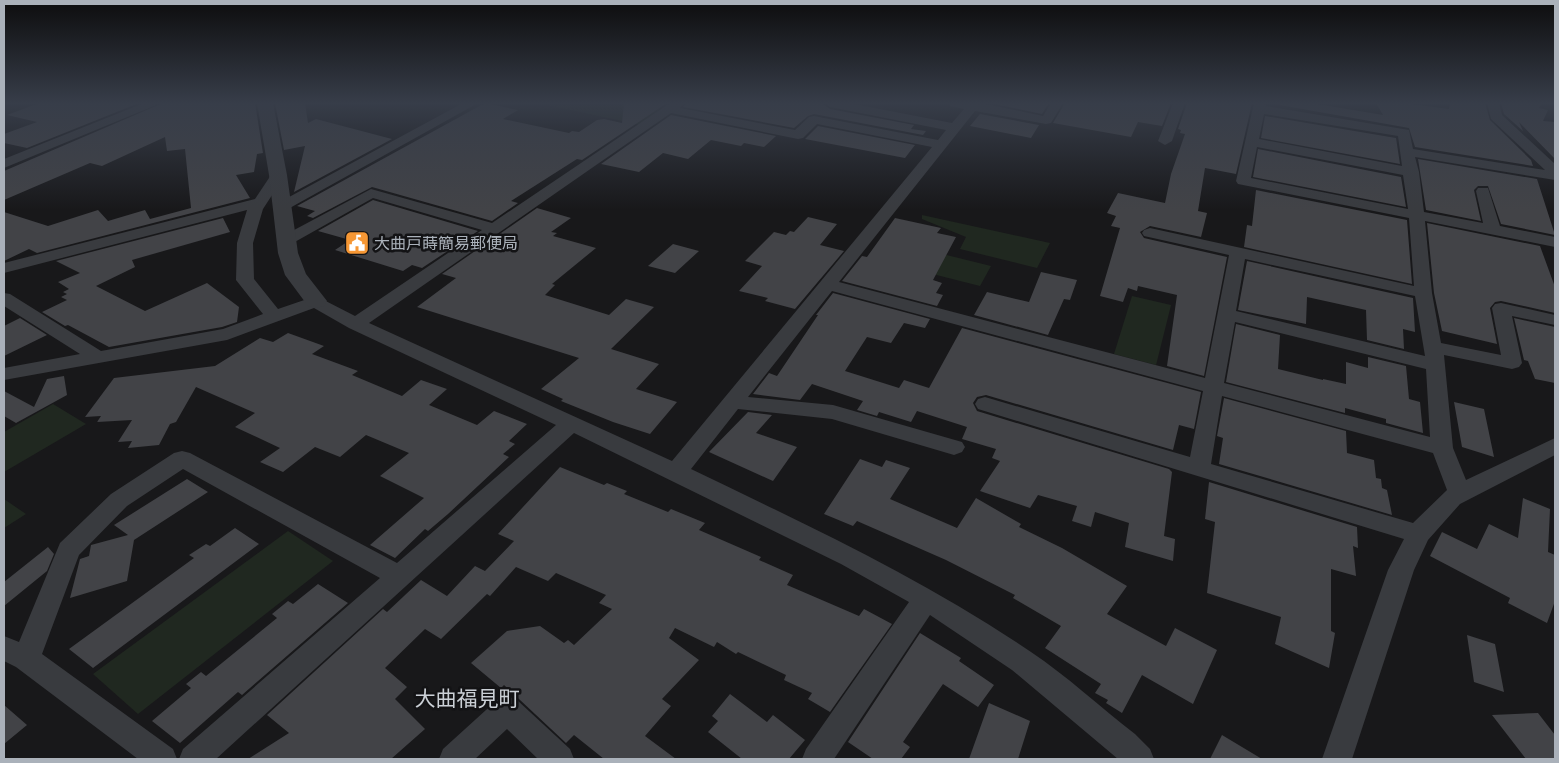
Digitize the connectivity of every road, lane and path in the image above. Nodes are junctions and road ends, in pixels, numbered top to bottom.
1 (67, 139) edge
2 (271, 139) edge
3 (407, 139) edge
4 (626, 139) edge
5 (910, 139) edge
6 (948, 139) edge
7 (1253, 139) edge
8 (1405, 139) edge
9 (1520, 139) edge
10 (1252, 142) junction
11 (943, 145) junction
12 (1408, 152) junction
13 (4, 164) edge
14 (1412, 172) junction
15 (1555, 172) edge
16 (278, 175) junction
17 (1555, 176) edge
18 (1483, 191) dead end
19 (259, 202) junction
20 (283, 206) junction
21 (1417, 215) junction
22 (494, 229) junction
23 (1493, 230) junction
24 (1150, 233) dead end
25 (287, 240) junction
26 (1555, 242) edge
27 (1238, 252) junction
28 (4, 268) edge
29 (827, 284) junction
30 (1423, 293) junction
31 (4, 298) edge
32 (316, 301) junction
33 (1226, 314) junction
34 (275, 317) junction
35 (1555, 320) edge
36 (356, 324) junction
37 (1434, 356) junction
38 (99, 358) junction
39 (4, 374) edge
40 (1214, 387) junction
41 (732, 402) junction
42 (984, 404) dead end
43 (570, 424) junction
44 (1555, 446) edge
45 (954, 447) dead end
46 (1442, 448) junction
47 (1200, 469) junction
48 (676, 472) junction
49 (1460, 493) junction
50 (1418, 534) junction
51 (398, 576) junction
52 (926, 599) junction
53 (15, 653) edge
54 (162, 759) edge
55 (194, 759) edge
56 (454, 759) edge
57 (559, 759) edge
58 (817, 759) edge
59 (1139, 759) edge
60 (1337, 759) edge

1 - 13 street
2 - 16 street
3 - 20 street
4 - 22 street
5 - 11 street
6 - 11 street
7 - 10 street
8 - 12 street
9 - 15 street
10 - 14 street
10 - 21 street
11 - 29 street
12 - 14 street
12 - 17 street
14 - 21 street
16 - 19 street
16 - 20 street
18 - 23 street
19 - 28 street
19 - 34 street
20 - 25 street
21 - 23 street
21 - 30 street
22 - 25 street
22 - 36 street
23 - 26 street
24 - 27 street
25 - 32 street
27 - 30 street
27 - 33 street
29 - 40 street
29 - 41 street
30 - 37 street
31 - 38 street
32 - 34 street
32 - 36 street
33 - 37 street
33 - 40 street
34 - 38 street
35 - 37 street
36 - 43 street
37 - 46 street
38 - 39 street
40 - 46 street
40 - 47 street
41 - 45 street
41 - 48 street
42 - 47 street
43 - 48 street
43 - 51 street
44 - 49 street
46 - 49 street
47 - 50 street
48 - 52 street
49 - 50 street
50 - 60 street
51 - 53 street
51 - 55 street
52 - 58 street
52 - 59 street
53 - 54 street
56 - 57 street

